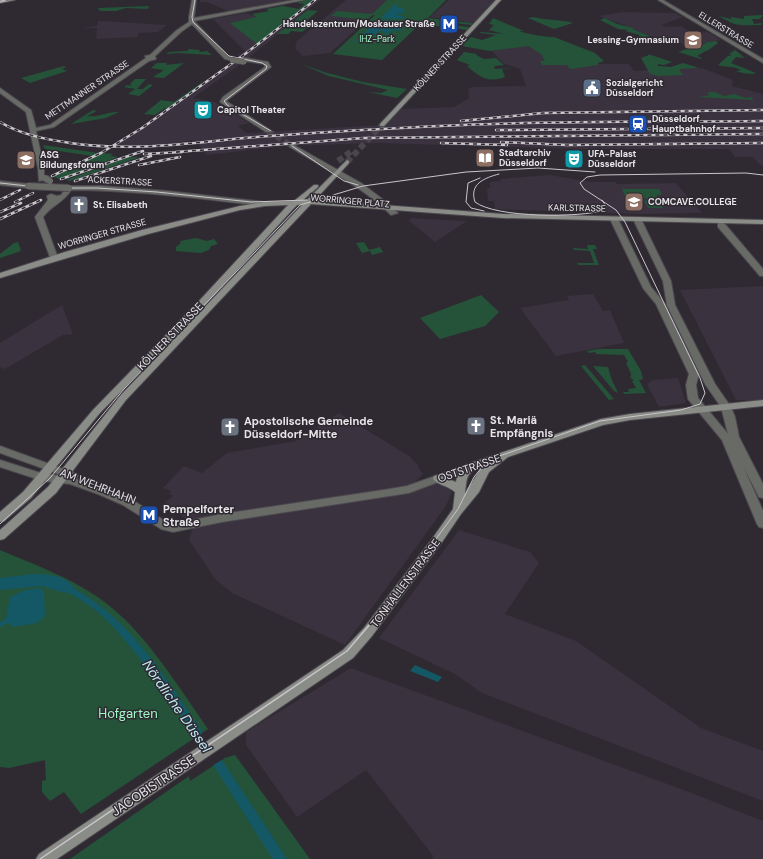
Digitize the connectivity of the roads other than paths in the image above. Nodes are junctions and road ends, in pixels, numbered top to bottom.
1 (14, 0) edge
2 (194, 0) edge
3 (302, 0) edge
4 (499, 0) edge
5 (660, 0) edge
6 (0, 2) edge
7 (192, 21) junction
8 (183, 27) junction
9 (197, 27) junction
10 (763, 61) edge
11 (0, 90) edge
12 (382, 125) tunnel mouth
13 (34, 130) junction
14 (268, 131) tunnel mouth
15 (292, 146) tunnel mouth
16 (338, 161) tunnel mouth
17 (347, 162) tunnel mouth
18 (334, 170) junction
19 (42, 177) junction
20 (0, 183) edge
21 (18, 185) junction
22 (44, 187) junction
23 (66, 193) junction
24 (53, 198) junction
25 (239, 200) junction
26 (265, 204) junction
27 (300, 204) junction
28 (247, 207) junction
29 (46, 208) junction
30 (256, 209) junction
31 (392, 211) junction
32 (210, 217) junction
33 (615, 221) junction
34 (638, 221) junction
35 (719, 222) junction
36 (763, 222) edge
37 (763, 226) edge
38 (54, 258) junction
39 (763, 274) edge
40 (0, 276) edge
41 (693, 399) junction
42 (763, 403) edge
43 (726, 407) junction
44 (700, 410) junction
45 (686, 411) junction
46 (0, 449) edge
47 (0, 454) edge
48 (11, 454) junction
49 (504, 456) junction
50 (0, 463) edge
51 (470, 467) junction
52 (47, 472) junction
53 (62, 476) junction
54 (438, 479) junction
55 (460, 492) junction
56 (763, 494) edge
57 (457, 511) junction
58 (0, 518) edge
59 (763, 524) edge
60 (173, 528) joint
61 (0, 536) edge
62 (346, 655) joint
63 (44, 859) edge

1 - 6 main road
2 - 7 street
3 - 7 street, METTMANNER STRASSE
4 - 12 main road, KÖLNER STRASSE
5 - 10 street, ELLERSTRASSE
7 - 8 street, METTMANNER STRASSE
7 - 9 street
8 - 9 street
8 - 13 street, METTMANNER STRASSE
9 - 14 street
11 - 13 street
13 - 19 street
15 - 18 street
16 - 18 main road
17 - 18 main road
18 - 27 main road, WORRINGER PLATZ
18 - 27 main road, WORRINGER PLATZ
18 - 31 street
19 - 21 street
19 - 22 street
19 - 23 street, bridge
20 - 21 street, ACKERSTRASSE
21 - 22 street, ACKERSTRASSE, bridge
22 - 23 street, ACKERSTRASSE, bridge
22 - 24 street
23 - 24 street
23 - 25 street, ACKERSTRASSE
23 - 29 street
24 - 29 street
25 - 26 street, ACKERSTRASSE
25 - 28 street
26 - 27 main road, WORRINGER STRASSE
26 - 28 main road, WORRINGER STRASSE
27 - 30 main road, WORRINGER STRASSE
27 - 31 main road, WORRINGER PLATZ
27 - 52 main road, KÖLNER STRASSE
27 - 53 main road, KÖLNER STRASSE
28 - 30 street
28 - 32 main road, WORRINGER STRASSE
29 - 38 street
30 - 32 main road, WORRINGER STRASSE
31 - 33 main road, KARLSTRASSE
32 - 38 main road, WORRINGER STRASSE
33 - 34 main road, KARLSTRASSE
33 - 41 street
34 - 35 main road, KARLSTRASSE
34 - 43 street
35 - 36 main road, KARLSTRASSE
35 - 37 main road, KARLSTRASSE
35 - 39 street
38 - 40 main road, WORRINGER STRASSE
41 - 44 street
41 - 45 street
42 - 43 main road, OSTSTRASSE
43 - 44 main road, OSTSTRASSE
43 - 56 street
44 - 45 main road, OSTSTRASSE
44 - 59 street
45 - 49 main road, OSTSTRASSE
46 - 48 street, AM WEHRHAHN
47 - 48 street
48 - 52 street, AM WEHRHAHN
49 - 51 main road, OSTSTRASSE
49 - 57 main road, TONHALLENSTRASSE
50 - 52 street, AM WEHRHAHN
51 - 54 street, OSTSTRASSE
51 - 55 main road, TONHALLENSTRASSE
52 - 53 street, AM WEHRHAHN
52 - 58 main road
53 - 60 street, AM WEHRHAHN
53 - 61 main road
54 - 55 main road
54 - 60 street, OSTSTRASSE
55 - 57 main road, TONHALLENSTRASSE
57 - 62 main road, TONHALLENSTRASSE
62 - 63 main road, JACOBISTRASSE

